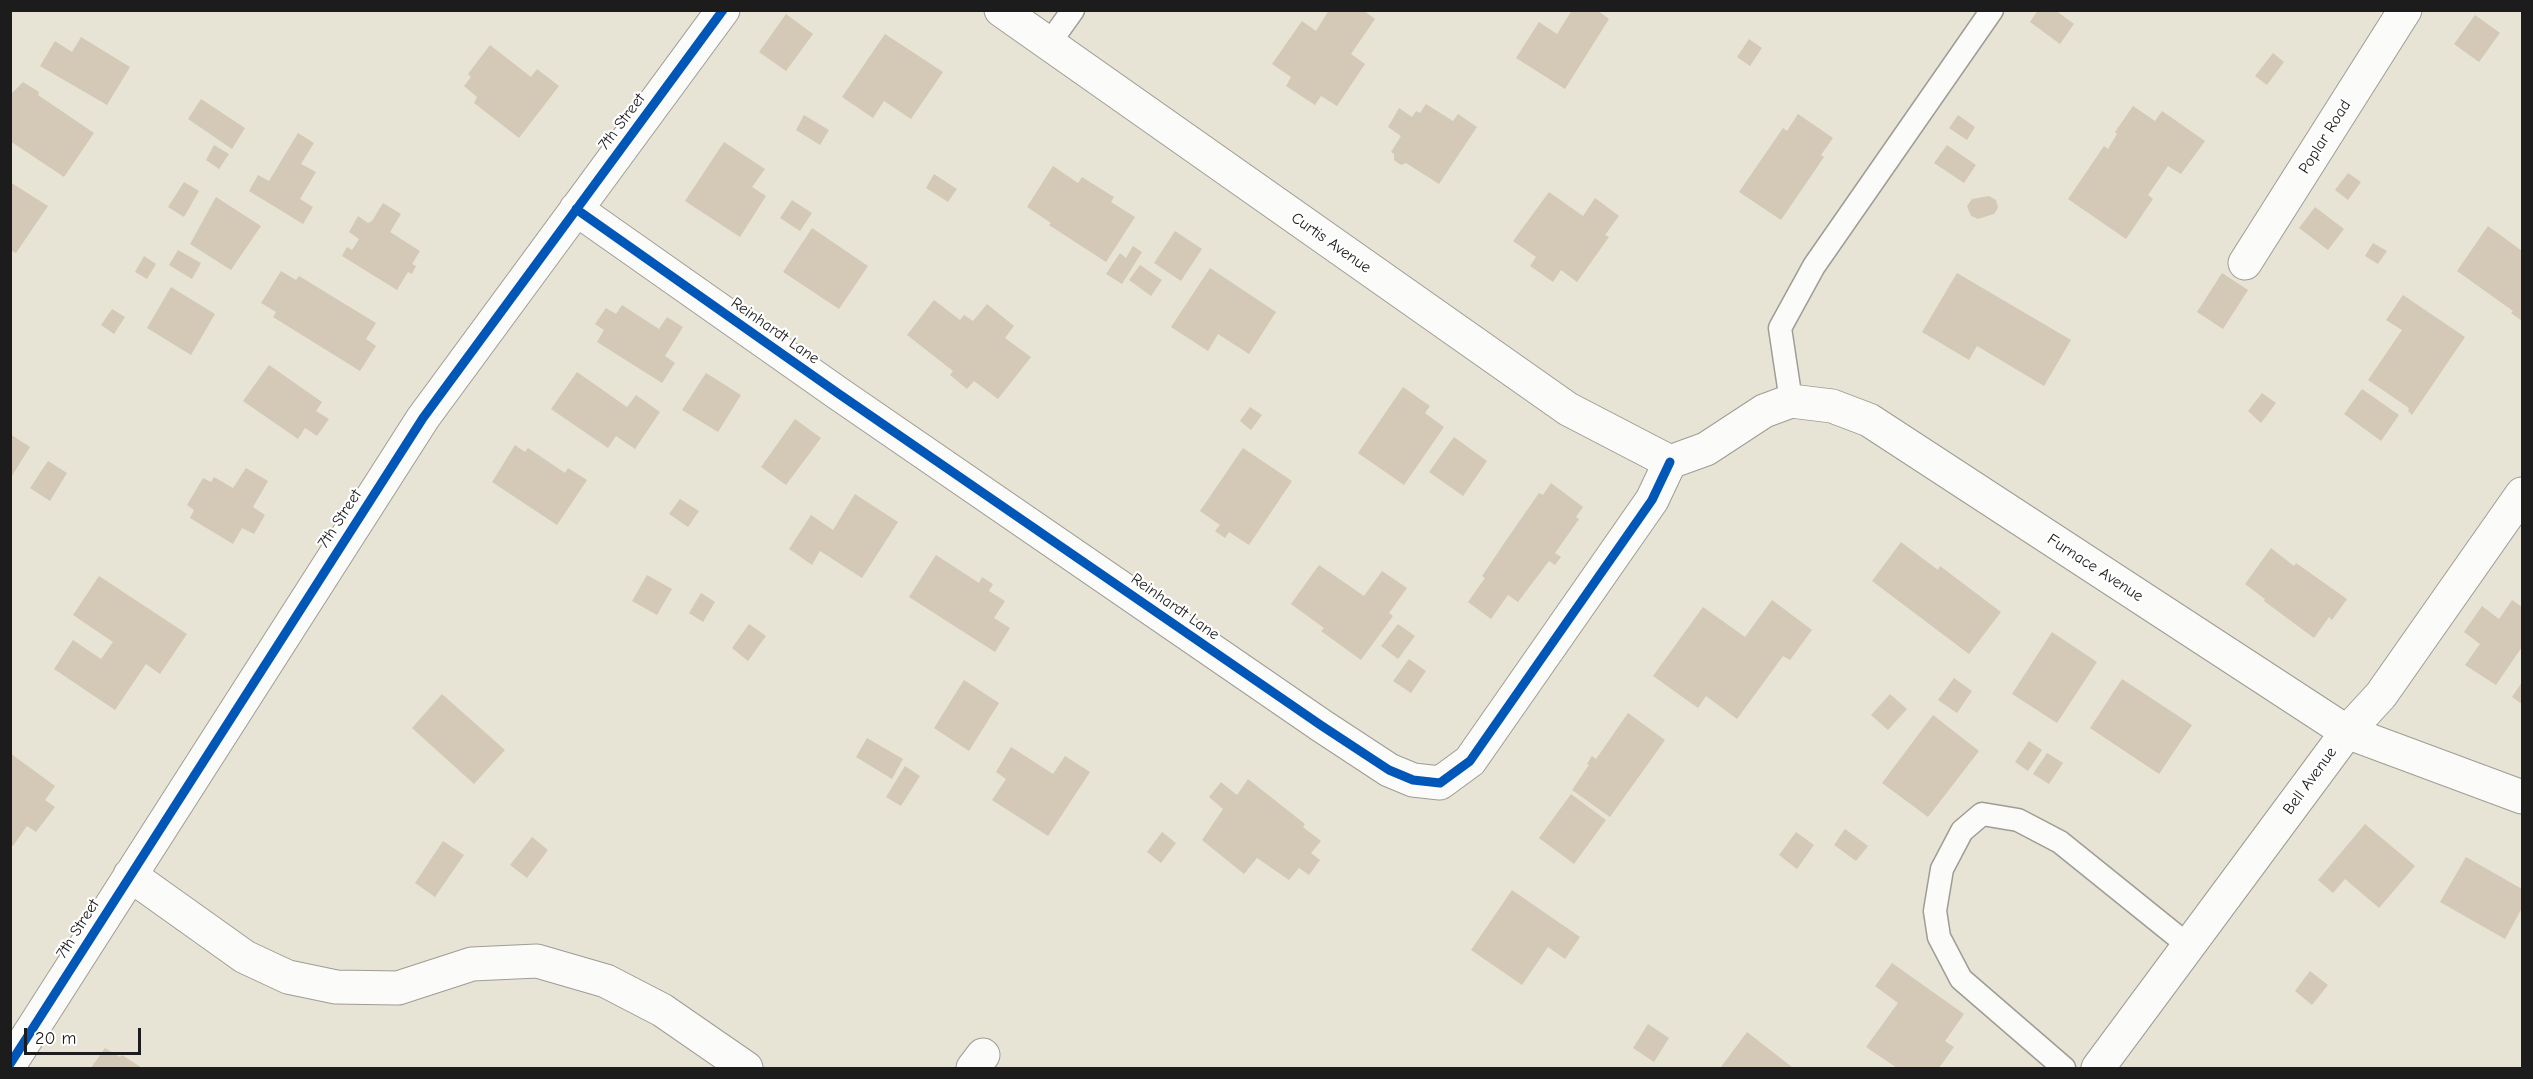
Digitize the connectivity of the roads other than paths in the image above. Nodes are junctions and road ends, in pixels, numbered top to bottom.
1 (723, 10) edge
2 (1001, 10) edge
3 (1073, 10) edge
4 (1992, 10) edge
5 (2405, 10) edge
6 (1048, 45) junction
7 (576, 209) junction
8 (2245, 263) dead end
9 (1791, 401) junction
10 (1670, 462) junction
11 (2523, 494) edge
12 (2347, 732) junction
13 (2523, 797) edge
14 (130, 875) junction
15 (2189, 946) junction
16 (10, 1064) edge
17 (746, 1068) edge
18 (2064, 1068) edge
19 (2097, 1068) edge

1 - 7 street, 7th Street
2 - 6 street, Curtis Avenue
3 - 6 lane
4 - 9 lane
5 - 8 street, Poplar Road
6 - 10 street, Curtis Avenue
7 - 10 street, Reinhardt Lane
7 - 14 street, 7th Street
9 - 10 street, Furnace Avenue
9 - 12 street, Furnace Avenue
11 - 12 street, Bell Avenue
12 - 13 street, Furnace Avenue
12 - 15 street, Bell Avenue
14 - 16 street, 7th Street
14 - 17 street
15 - 18 lane
15 - 19 street, Bell Avenue

